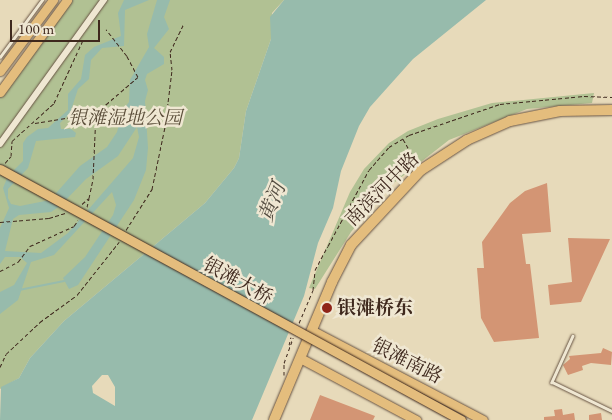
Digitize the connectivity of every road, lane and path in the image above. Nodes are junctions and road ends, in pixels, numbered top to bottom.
1 (42, 0) edge
2 (53, 0) edge
3 (67, 0) edge
4 (102, 1) edge
5 (183, 25) dead end
6 (106, 29) dead end
7 (84, 37) dead end
8 (0, 57) edge
9 (0, 71) edge
10 (0, 92) edge
11 (612, 110) edge
12 (96, 113) junction
13 (612, 115) edge
14 (34, 123) junction
15 (403, 139) dead end
16 (0, 144) edge
17 (0, 170) edge
18 (421, 170) junction
19 (0, 176) edge
20 (89, 198) junction
21 (77, 209) dead end
22 (67, 212) dead end
23 (85, 212) dead end
24 (79, 219) dead end
25 (0, 222) edge
26 (125, 231) dead end
27 (120, 239) dead end
28 (0, 271) edge
29 (313, 331) junction
30 (291, 335) junction
31 (573, 336) dead end
32 (288, 350) dead end
33 (302, 359) junction
34 (0, 367) edge
35 (612, 410) edge
36 (274, 420) edge
37 (279, 420) edge
38 (416, 420) edge
39 (448, 420) edge
40 (461, 420) edge
41 (483, 420) edge

1 - 8 lane
2 - 9 main road
3 - 10 main road
4 - 16 street
5 - 26 path
6 - 12 path, bridge
7 - 14 path
11 - 18 highway, 南滨河中路
12 - 14 path
12 - 20 path, bridge
13 - 29 highway, 南滨河中路
14 - 17 path
15 - 18 path
17 - 40 main road, 银滩大桥, bridge
18 - 29 highway, 南滨河中路
19 - 30 main road, 银滩大桥, bridge
20 - 21 path, bridge
20 - 23 path, bridge
22 - 25 path, bridge
24 - 28 path, bridge
27 - 34 path
29 - 33 highway, 南滨河中路
29 - 41 main road, 银滩南路
30 - 32 path
30 - 39 main road, 银滩大桥
31 - 35 lane
33 - 36 highway
33 - 37 highway
33 - 38 main road

